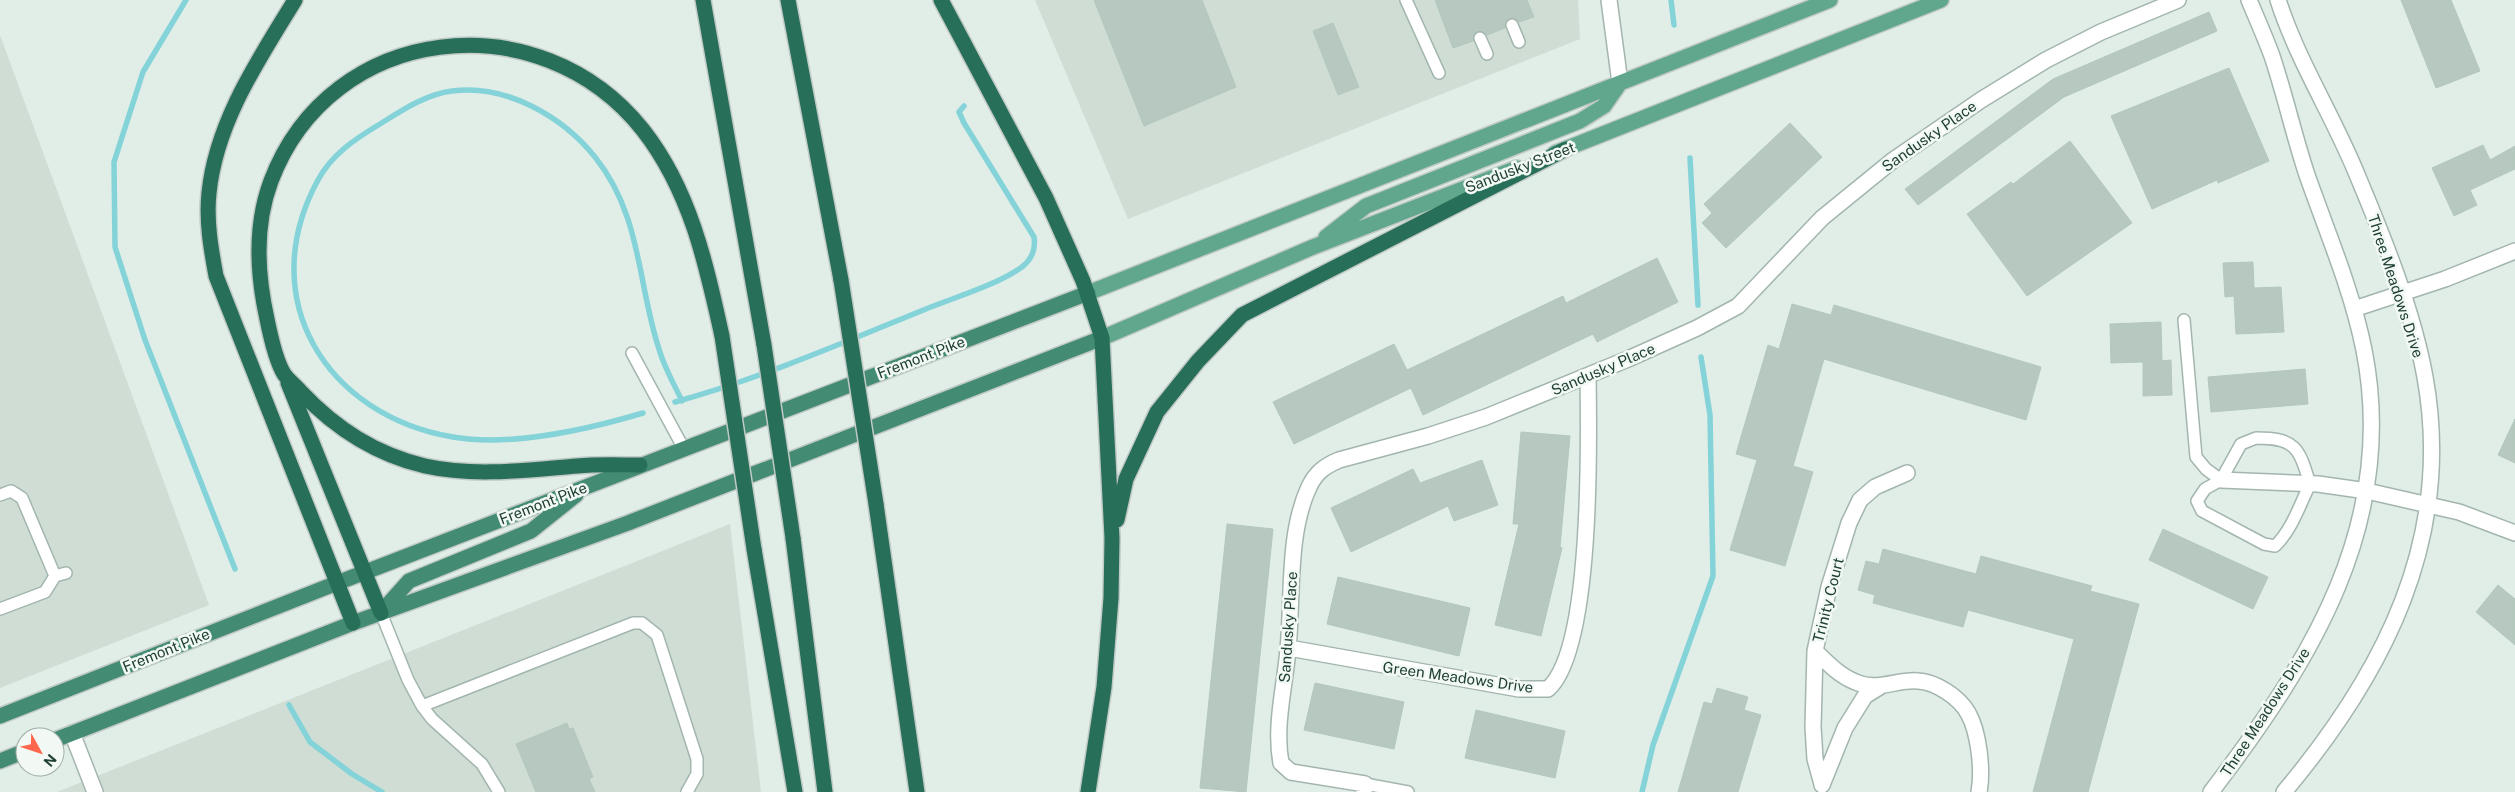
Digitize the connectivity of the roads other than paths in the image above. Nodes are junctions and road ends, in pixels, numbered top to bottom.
1 (295, 0) edge
2 (703, 0) edge
3 (788, 0) edge
4 (941, 0) edge
5 (1406, 0) edge
6 (1609, 0) edge
7 (1830, 0) edge
8 (1941, 0) edge
9 (2178, 0) edge
10 (2249, 0) edge
11 (2278, 0) edge
12 (1512, 25) dead end
13 (1480, 38) dead end
14 (1519, 42) dead end
15 (1487, 54) dead end
16 (1439, 73) dead end
17 (1620, 83) junction
18 (1566, 149) junction
19 (1313, 247) junction
20 (2515, 251) edge
21 (1088, 293) junction
22 (2401, 294) junction
23 (2354, 310) junction
24 (2184, 320) dead end
25 (1102, 338) junction
26 (632, 353) dead end
27 (284, 373) junction
28 (1588, 376) junction
29 (684, 449) junction
30 (640, 465) junction
31 (1907, 474) dead end
32 (2221, 480) junction
33 (2310, 484) junction
34 (589, 485) junction
35 (2367, 491) junction
36 (0, 495) edge
37 (2428, 505) junction
38 (2515, 533) edge
39 (1112, 538) junction
40 (364, 572) junction
41 (66, 573) dead end
42 (54, 576) junction
43 (337, 583) junction
44 (0, 609) edge
45 (380, 614) junction
46 (353, 623) junction
47 (1288, 648) junction
48 (1815, 651) junction
49 (1881, 686) junction
50 (422, 706) junction
51 (0, 716) edge
52 (72, 733) junction
53 (65, 736) edge
54 (15, 756) edge
55 (0, 761) edge
56 (1365, 788) edge
57 (1822, 788) edge
58 (96, 792) edge
59 (499, 792) edge
60 (687, 792) edge
61 (795, 792) edge
62 (825, 792) edge
63 (917, 792) edge
64 (1088, 792) edge
65 (1408, 792) edge
66 (1979, 792) edge
67 (2211, 792) edge
68 (2284, 792) edge

1 - 43 highway
2 - 62 highway, bridge
3 - 63 highway, bridge
4 - 21 highway
5 - 16 lane
6 - 17 street
7 - 17 main road
8 - 18 main road, Sandusky Street
9 - 28 street, Sandusky Place
10 - 23 street, Three Meadows Drive
11 - 22 street, Three Meadows Drive
12 - 14 lane
13 - 15 lane
17 - 19 main road
17 - 21 main road
18 - 19 main road, Sandusky Street
18 - 39 highway
19 - 25 main road, Sandusky Street
20 - 22 street
21 - 25 highway
21 - 29 highway, Fremont Pike
22 - 23 street
22 - 37 street, Three Meadows Drive
23 - 35 street, Three Meadows Drive
24 - 32 lane
25 - 39 highway
25 - 45 highway
26 - 29 lane
27 - 30 highway
27 - 40 highway
27 - 61 highway, bridge
28 - 47 street, Sandusky Place
28 - 47 street, Green Meadows Drive
29 - 30 highway, Fremont Pike
30 - 34 highway, Fremont Pike
31 - 48 street, Trinity Court
32 - 33 street
32 - 33 lane
32 - 33 lane
33 - 35 street
34 - 40 highway, Fremont Pike
34 - 45 highway
35 - 37 street
35 - 67 street, Three Meadows Drive
36 - 42 lane
37 - 38 street
37 - 68 street, Three Meadows Drive
39 - 64 highway
40 - 43 highway, Fremont Pike
40 - 45 highway
41 - 42 lane
42 - 44 lane
43 - 46 highway
43 - 51 highway, Fremont Pike
45 - 46 highway
45 - 50 lane
46 - 52 highway
47 - 56 street, Sandusky Place
48 - 49 street, Trinity Court
48 - 57 street
49 - 57 street
49 - 66 street, Trinity Court
50 - 59 lane
50 - 60 lane
52 - 53 highway
52 - 58 street
54 - 55 highway
56 - 65 lane

